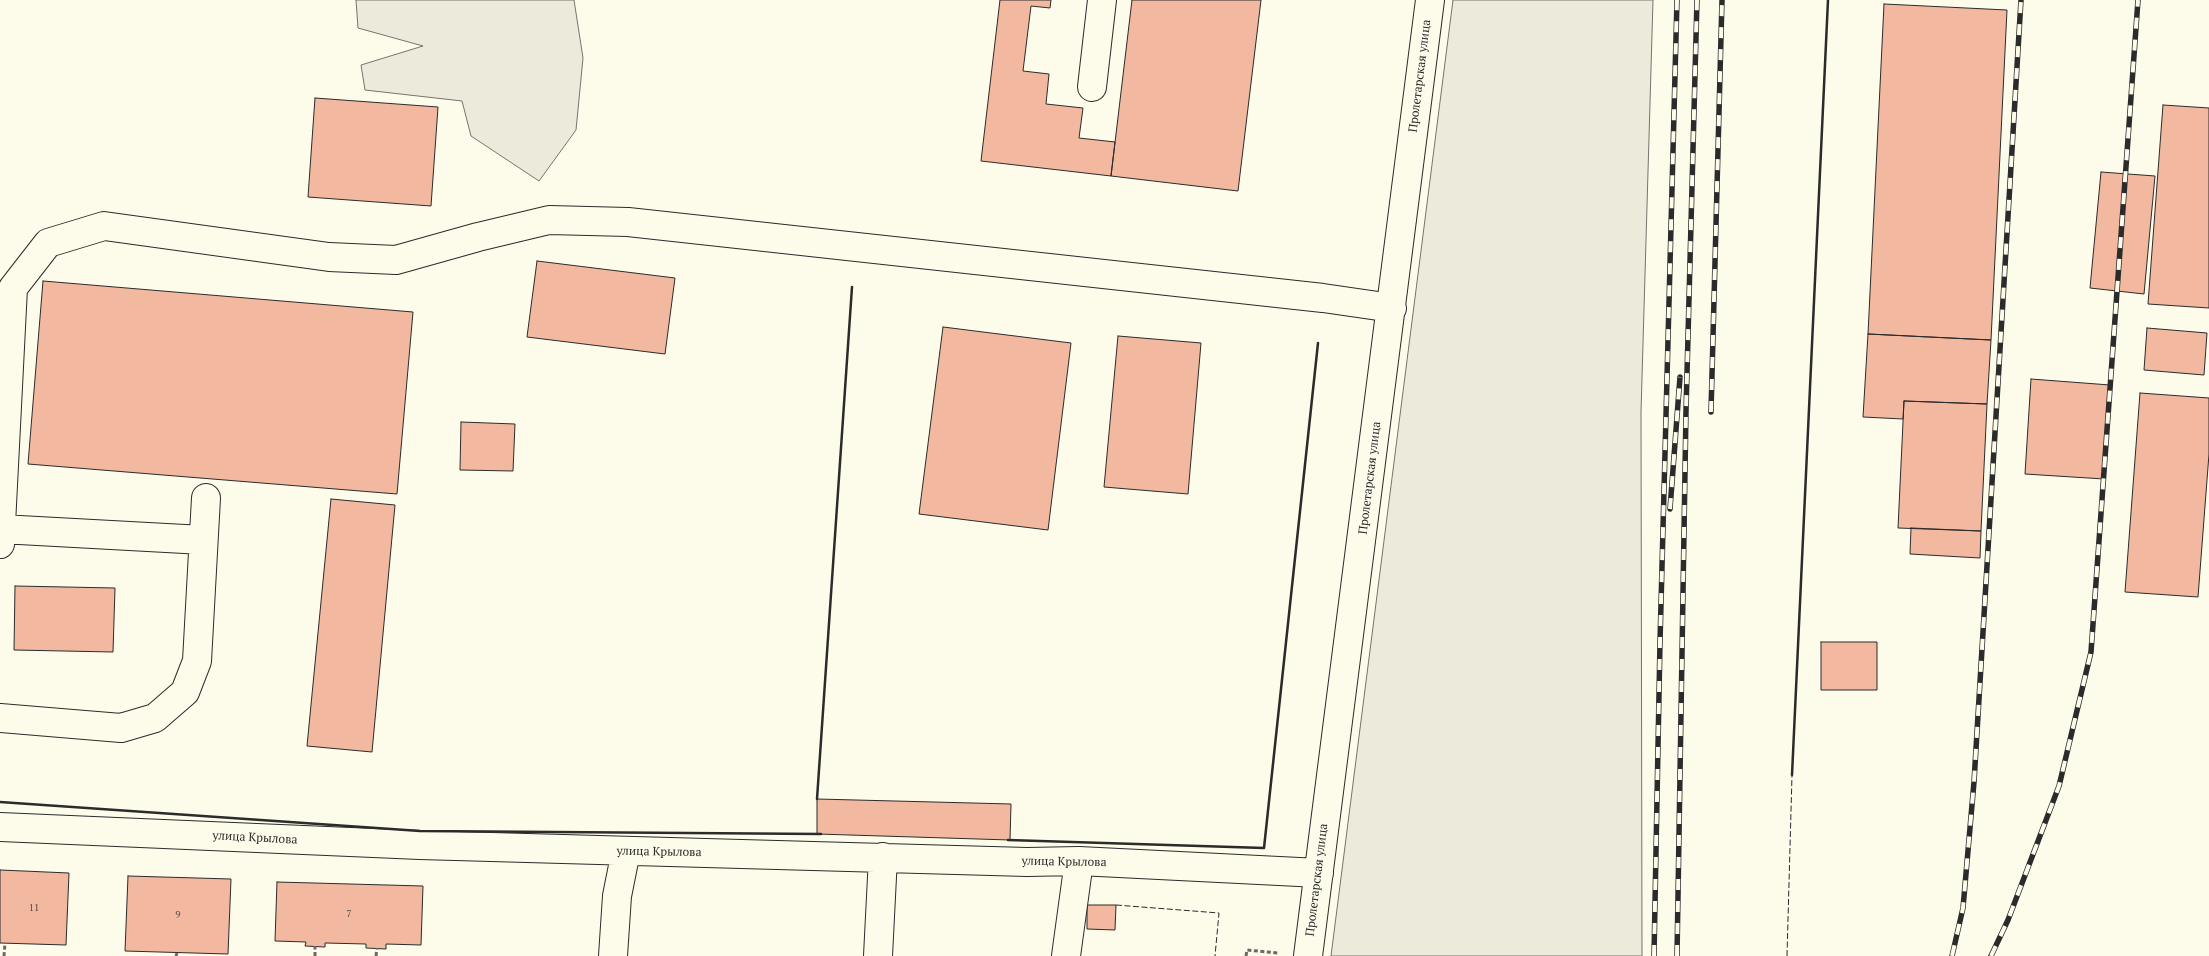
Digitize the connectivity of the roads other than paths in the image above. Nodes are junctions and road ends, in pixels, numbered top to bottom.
1 (1102, 0) edge
2 (1430, 0) edge
3 (1092, 87) dead end
4 (1392, 308) junction
5 (206, 498) dead end
6 (0, 536) edge
7 (204, 540) junction
8 (0, 718) edge
9 (0, 827) edge
10 (626, 851) junction
11 (883, 856) junction
12 (1079, 861) junction
13 (1319, 873) junction
14 (613, 956) edge
15 (878, 956) edge
16 (1066, 956) edge
17 (1308, 956) edge

1 - 3 street
2 - 4 street, Пролетарская улица
4 - 6 street
4 - 13 street, Пролетарская улица
5 - 7 street
6 - 7 street
7 - 8 street
9 - 10 street, улица Крылова
10 - 11 street, улица Крылова
10 - 14 street
11 - 12 street, улица Крылова
11 - 15 street
12 - 13 street, улица Крылова
12 - 16 street
13 - 17 street, Пролетарская улица

